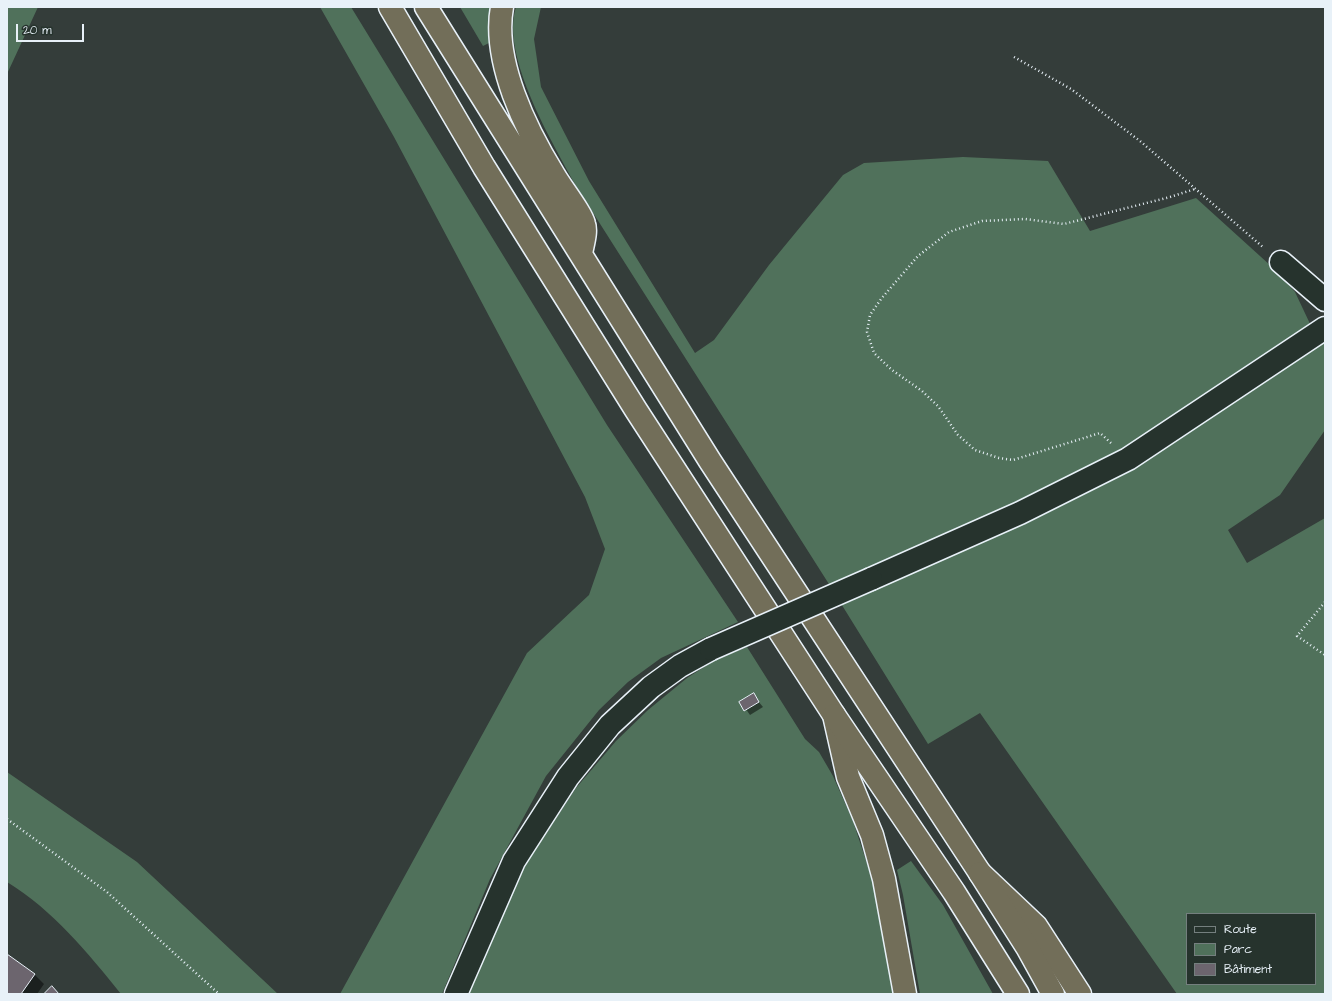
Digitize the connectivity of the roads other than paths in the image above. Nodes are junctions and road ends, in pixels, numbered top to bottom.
1 (390, 7) edge
2 (426, 7) edge
3 (502, 7) edge
4 (581, 254) junction
5 (1281, 262) road end
6 (1325, 300) edge
7 (1325, 328) edge
8 (834, 715) junction
9 (980, 873) junction
10 (456, 994) edge
11 (905, 994) edge
12 (1018, 994) edge
13 (1053, 994) edge
14 (1080, 994) edge

1 - 8 highway
2 - 4 highway
3 - 4 highway
4 - 9 highway
5 - 6 street
7 - 10 street, bridge
8 - 11 highway
8 - 12 highway
9 - 13 highway
9 - 14 highway

